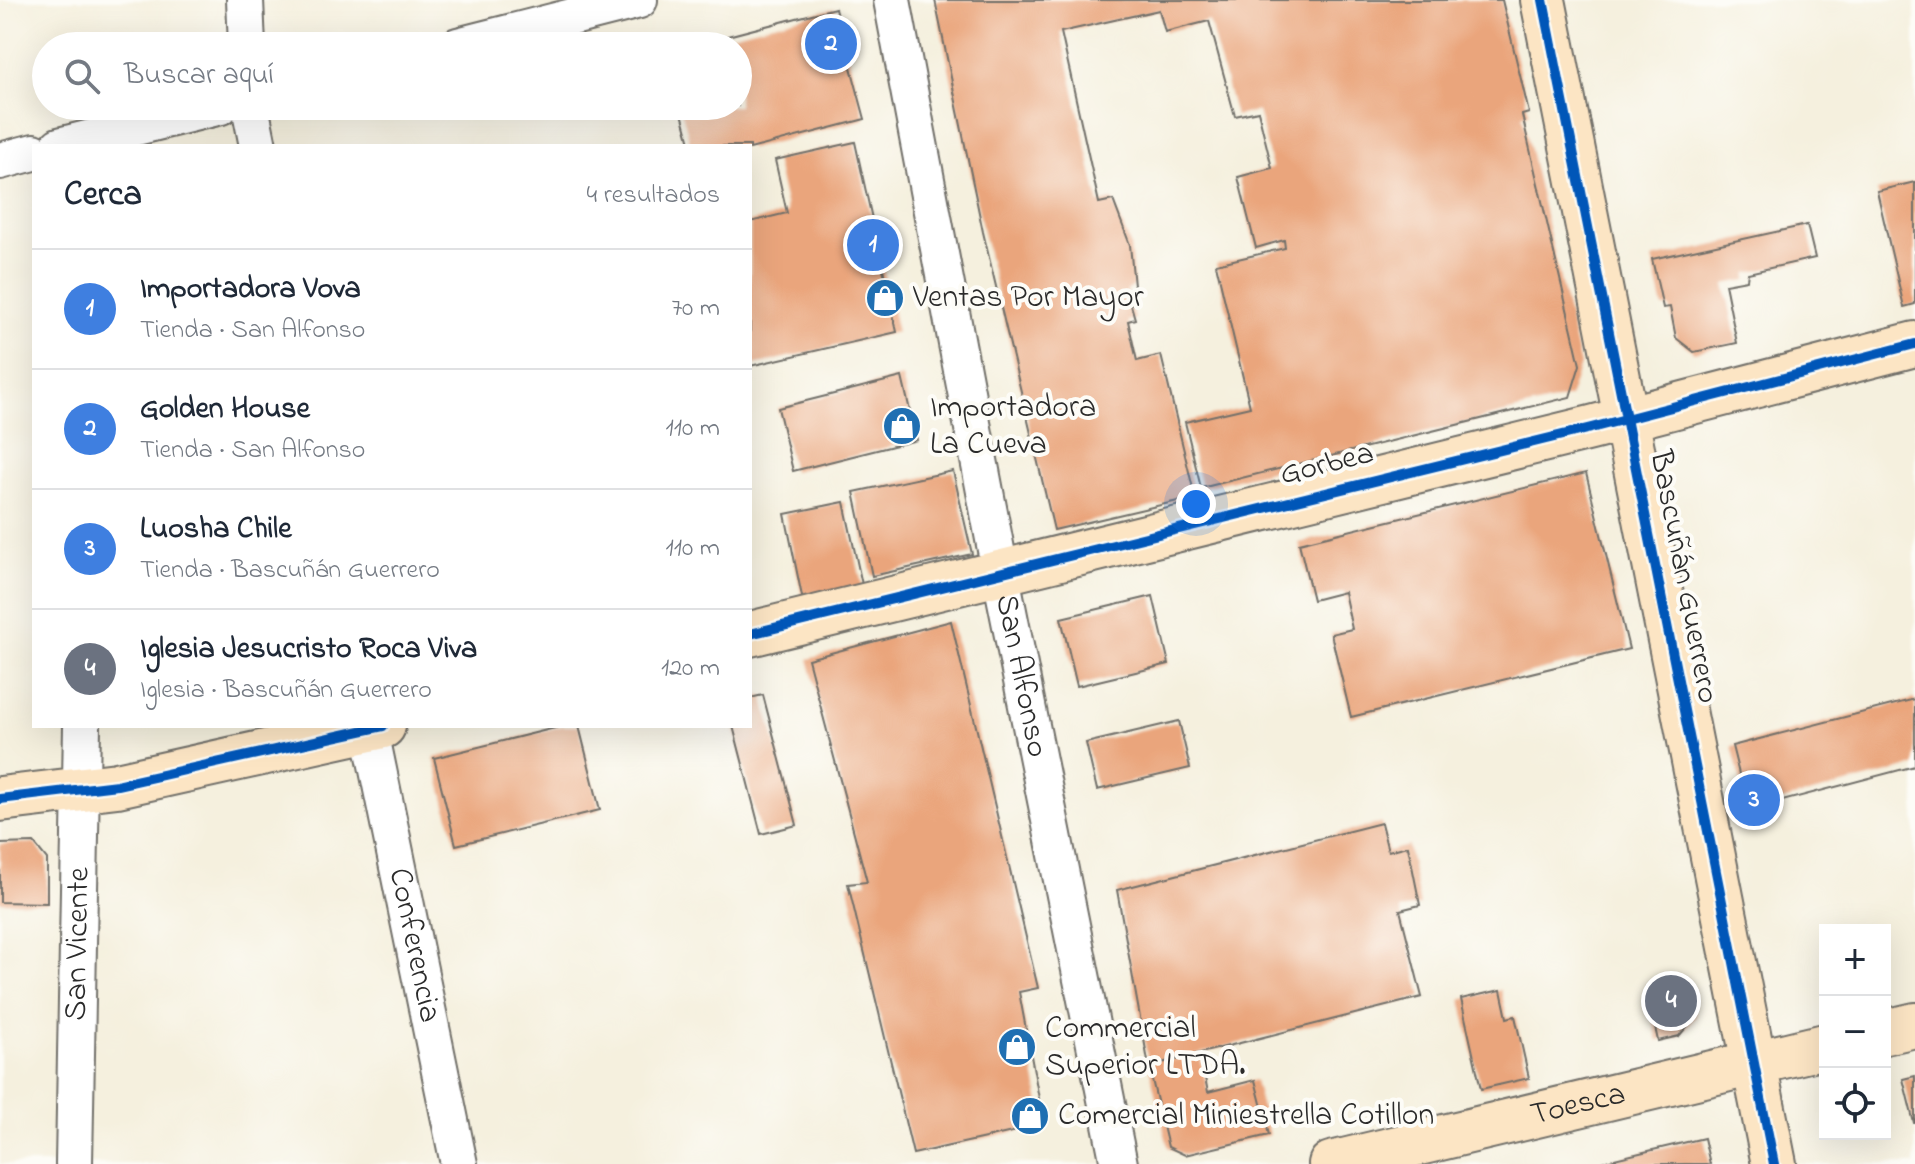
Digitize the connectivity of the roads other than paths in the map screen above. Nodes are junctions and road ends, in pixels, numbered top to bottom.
1 (245, 0) edge
2 (639, 0) edge
3 (892, 0) edge
4 (1543, 0) edge
5 (246, 32) edge
6 (513, 32) edge
7 (171, 120) edge
8 (253, 120) edge
9 (95, 141) edge
10 (73, 144) edge
11 (258, 144) edge
12 (32, 153) edge
13 (0, 161) edge
14 (1915, 344) edge
15 (1624, 418) junction
16 (1000, 571) junction
17 (752, 633) edge
18 (82, 728) edge
19 (369, 728) edge
20 (374, 728) edge
21 (80, 790) junction
22 (0, 799) edge
23 (1915, 1025) edge
24 (1891, 1031) edge
25 (1819, 1047) edge
26 (1754, 1063) junction
27 (74, 1164) edge
28 (459, 1164) edge
29 (1119, 1164) edge
30 (1331, 1164) edge
31 (1774, 1164) edge

1 - 5 street
2 - 6 street
3 - 16 street, San Alfonso
4 - 15 street, Bascuñán Guerrero
7 - 9 street
8 - 11 street
9 - 10 street
12 - 13 street
14 - 15 street, Gorbea
15 - 16 street, Gorbea
15 - 26 street, Bascuñán Guerrero
16 - 17 street, Gorbea
16 - 29 street, San Alfonso
18 - 21 street, San Vicente
19 - 21 street
20 - 28 street, Conferencia
21 - 22 street
21 - 27 street, San Vicente
23 - 24 street
25 - 26 street, Toesca
26 - 30 street, Toesca
26 - 31 street, Bascuñán Guerrero

